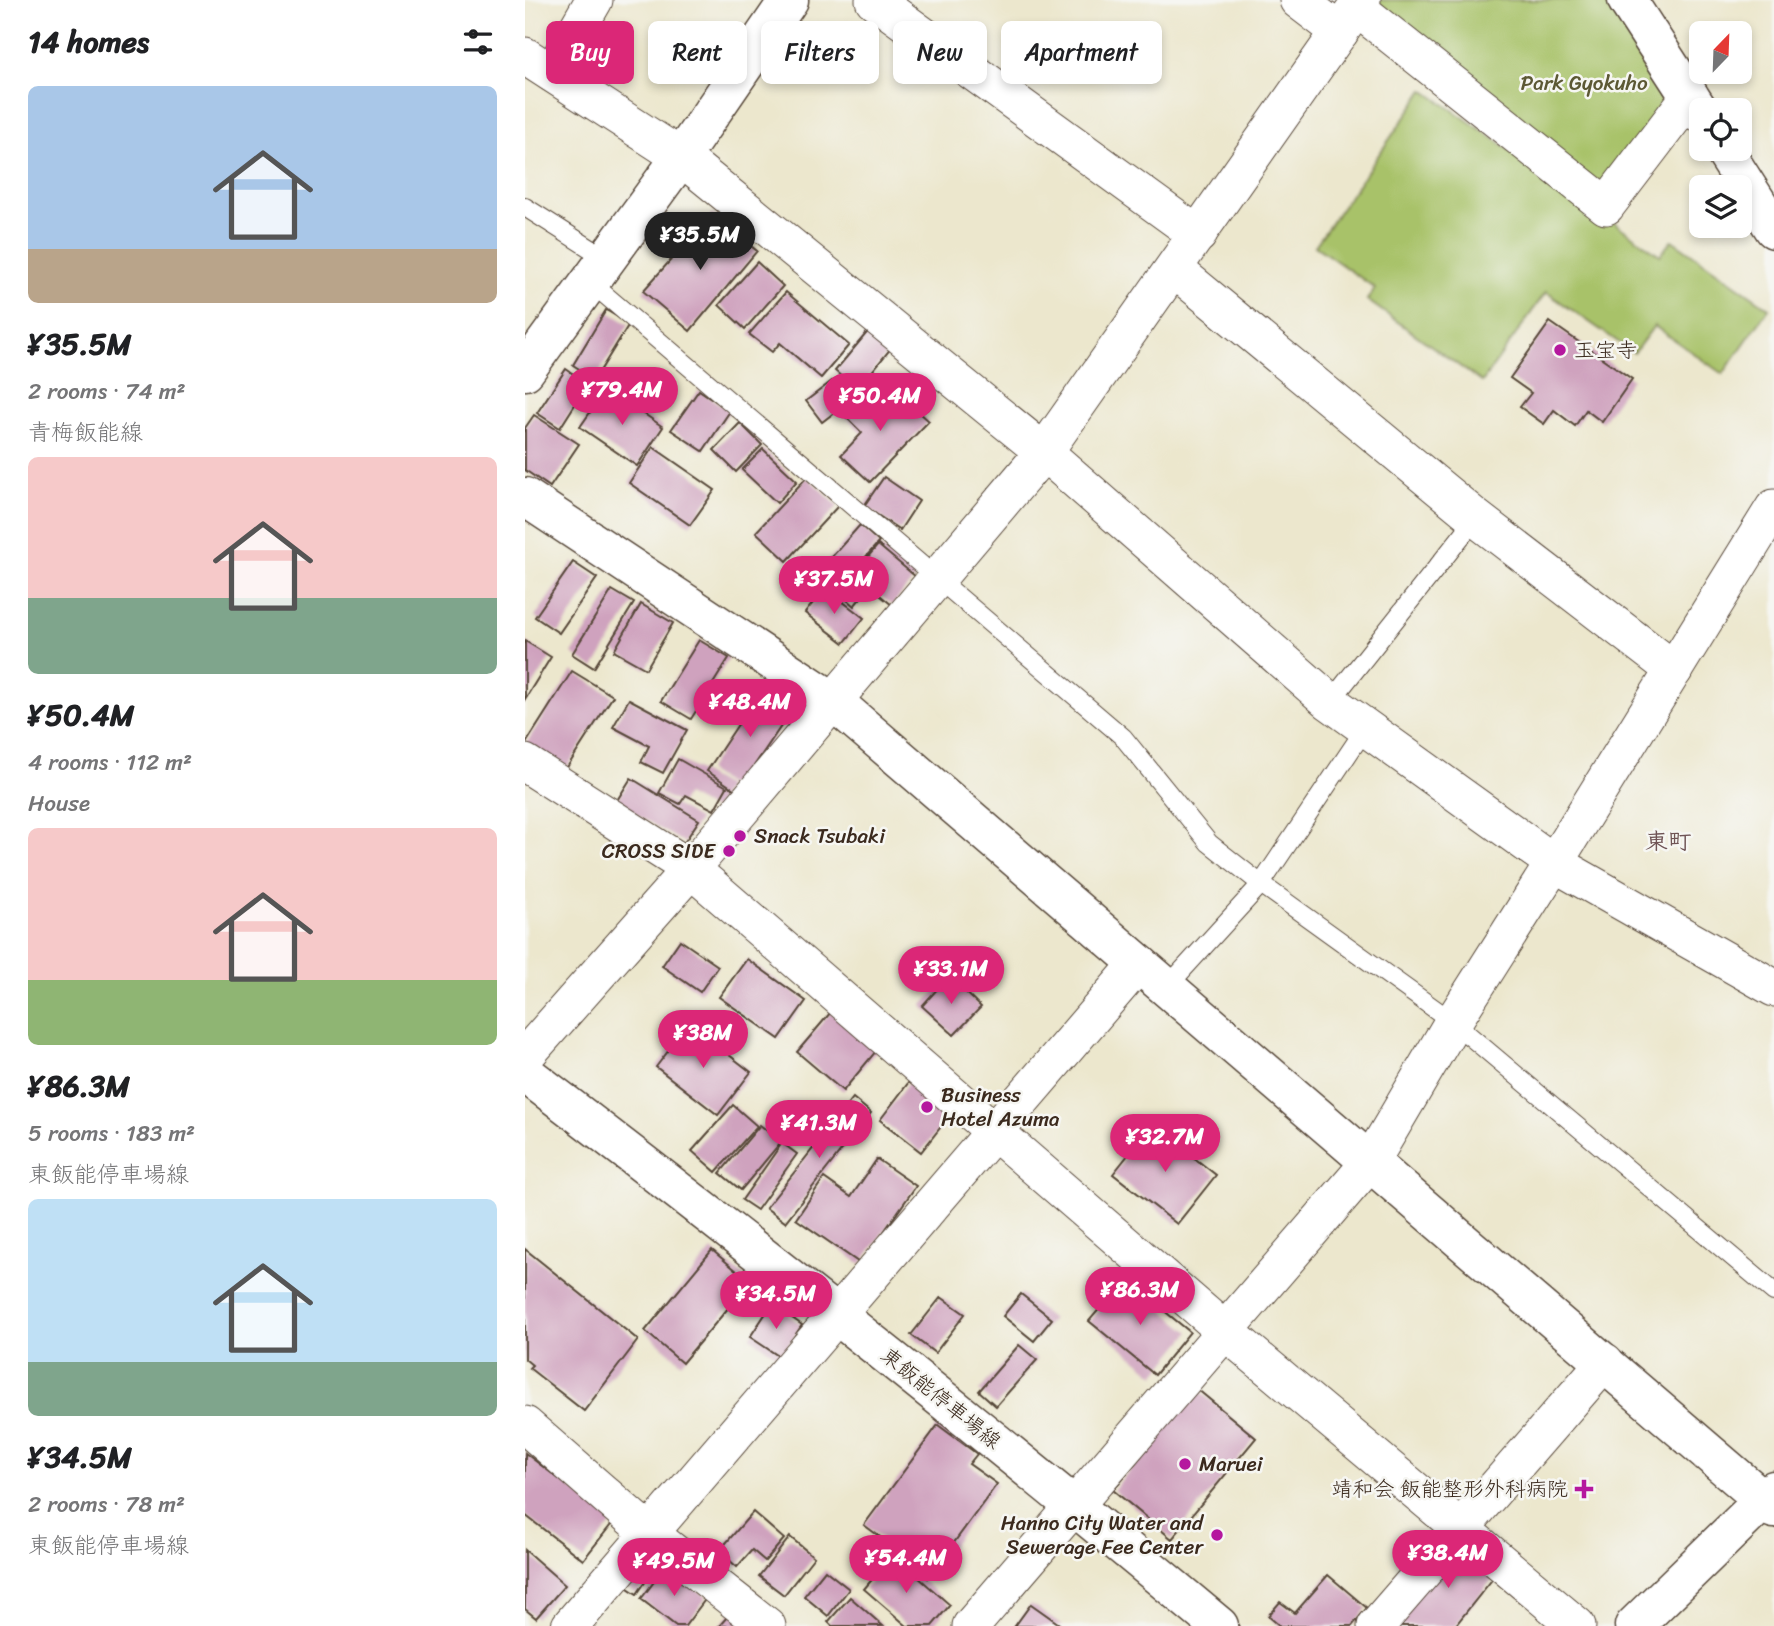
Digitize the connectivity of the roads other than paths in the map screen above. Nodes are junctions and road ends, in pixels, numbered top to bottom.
1 (594, 0) edge
2 (789, 0) edge
3 (874, 0) edge
4 (1298, 0) edge
5 (1627, 0) edge
6 (1353, 13) edge
7 (538, 64) edge
8 (1690, 98) edge
9 (1689, 112) edge
10 (681, 157) junction
11 (1731, 161) edge
12 (525, 207) edge
13 (1774, 229) edge
14 (1198, 235) junction
15 (1174, 269) junction
16 (599, 271) junction
17 (525, 371) edge
18 (1044, 452) junction
19 (525, 497) edge
20 (1774, 508) edge
21 (1476, 518) junction
22 (939, 579) junction
23 (1674, 670) junction
24 (834, 701) junction
25 (1330, 702) junction
26 (1365, 729) junction
27 (525, 763) edge
28 (1554, 863) junction
29 (691, 869) junction
30 (1261, 884) junction
31 (1139, 963) junction
32 (1167, 987) junction
33 (1774, 988) edge
34 (1453, 1022) junction
35 (525, 1056) edge
36 (525, 1073) edge
37 (994, 1131) junction
38 (1371, 1161) junction
39 (1774, 1292) edge
40 (837, 1314) junction
41 (1225, 1331) junction
42 (1605, 1362) junction
43 (525, 1425) edge
44 (1770, 1499) edge
45 (1075, 1506) junction
46 (1461, 1530) junction
47 (649, 1533) junction
48 (570, 1626) edge
49 (767, 1626) edge
50 (971, 1626) edge
51 (1219, 1626) edge
52 (1376, 1626) edge
53 (1577, 1626) edge
54 (1634, 1626) edge

1 - 7 street
2 - 10 street
3 - 14 street
4 - 6 street
5 - 8 street
6 - 9 street
6 - 14 street
7 - 10 street
10 - 16 street
10 - 18 street
11 - 13 street
12 - 16 lane
14 - 15 street
15 - 18 street
15 - 21 street
16 - 17 street
16 - 22 lane
18 - 22 street
18 - 25 street
19 - 24 street
20 - 23 street
21 - 23 street
21 - 25 lane
22 - 24 street
22 - 30 lane
23 - 28 street
24 - 29 street
24 - 31 street
25 - 26 street
26 - 28 street
26 - 30 lane
27 - 29 street
28 - 33 street
28 - 34 street
29 - 35 street
29 - 37 street
30 - 32 lane
30 - 34 lane
31 - 32 street
31 - 37 street
32 - 38 street
34 - 38 street
34 - 39 lane
36 - 40 street, 東飯能停車場線
37 - 40 street
37 - 41 street
38 - 41 street
38 - 42 street
40 - 45 street, 東飯能停車場線
40 - 47 street
41 - 45 street
41 - 46 street
42 - 44 street
42 - 46 street
43 - 47 street
44 - 54 street
45 - 50 street
45 - 51 street, 東飯能停車場線
46 - 52 street
46 - 53 street
47 - 48 street
47 - 49 street

